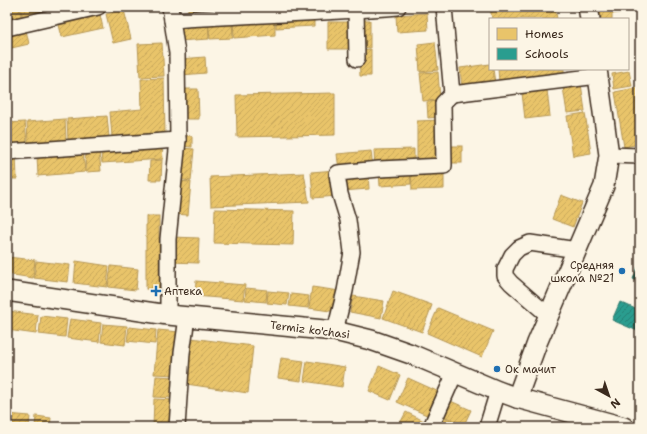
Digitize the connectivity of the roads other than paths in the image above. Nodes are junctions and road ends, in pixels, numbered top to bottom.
1 (98, 7) edge
2 (398, 7) edge
3 (444, 7) edge
4 (588, 7) edge
5 (356, 10) junction
6 (171, 14) edge
7 (590, 18) edge
8 (7, 28) edge
9 (357, 60) dead end
10 (597, 72) edge
11 (452, 94) junction
12 (178, 140) junction
13 (7, 152) edge
14 (609, 155) junction
15 (640, 156) edge
16 (576, 250) junction
17 (7, 291) edge
18 (168, 315) junction
19 (549, 316) junction
20 (187, 317) junction
21 (335, 331) junction
22 (456, 373) junction
23 (498, 391) junction
24 (517, 398) junction
25 (177, 427) edge
26 (431, 427) edge
27 (487, 427) edge
28 (624, 427) edge

1 - 8 street
2 - 5 street
3 - 11 street
4 - 7 main road
5 - 6 street
5 - 9 street
6 - 12 street
10 - 11 street
10 - 14 main road
11 - 21 street
12 - 13 street
12 - 18 street
14 - 15 street
14 - 16 main road
16 - 19 main road
16 - 19 street
17 - 18 main road, Termiz ko'chasi
18 - 20 main road, Termiz ko'chasi
19 - 24 main road
20 - 21 main road, Termiz ko'chasi
20 - 25 street
21 - 22 main road, Termiz ko'chasi
22 - 23 main road, Termiz ko'chasi
22 - 26 street
23 - 24 main road, Termiz ko'chasi
23 - 27 street
24 - 28 main road, Termiz ko'chasi

